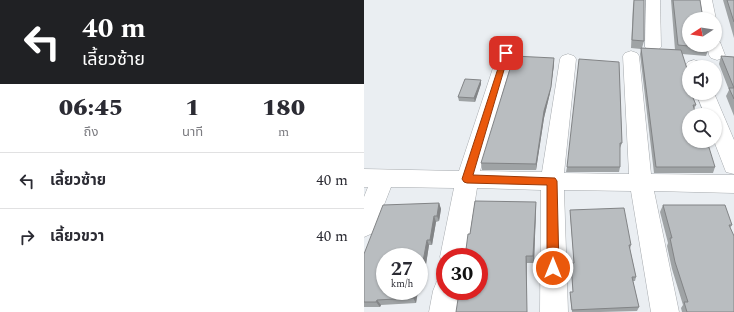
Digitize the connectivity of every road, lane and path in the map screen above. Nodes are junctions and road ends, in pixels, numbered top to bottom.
1 (653, 0) edge
2 (705, 0) edge
3 (708, 12) edge
4 (653, 47) edge
5 (506, 53) dead end
6 (631, 56) dead end
7 (568, 59) dead end
8 (722, 143) edge
9 (373, 178) edge
10 (467, 179) junction
11 (552, 181) junction
12 (641, 183) junction
13 (733, 183) edge
14 (364, 226) edge
15 (455, 248) edge
16 (445, 300) edge
17 (443, 312) edge
18 (554, 312) edge
19 (666, 312) edge

1 - 4 street
2 - 3 street
5 - 10 street
6 - 12 street
7 - 11 street
8 - 13 street
9 - 10 street
9 - 14 street
10 - 11 street
10 - 15 street
11 - 12 street
11 - 18 street
12 - 13 street
12 - 19 street
16 - 17 street

